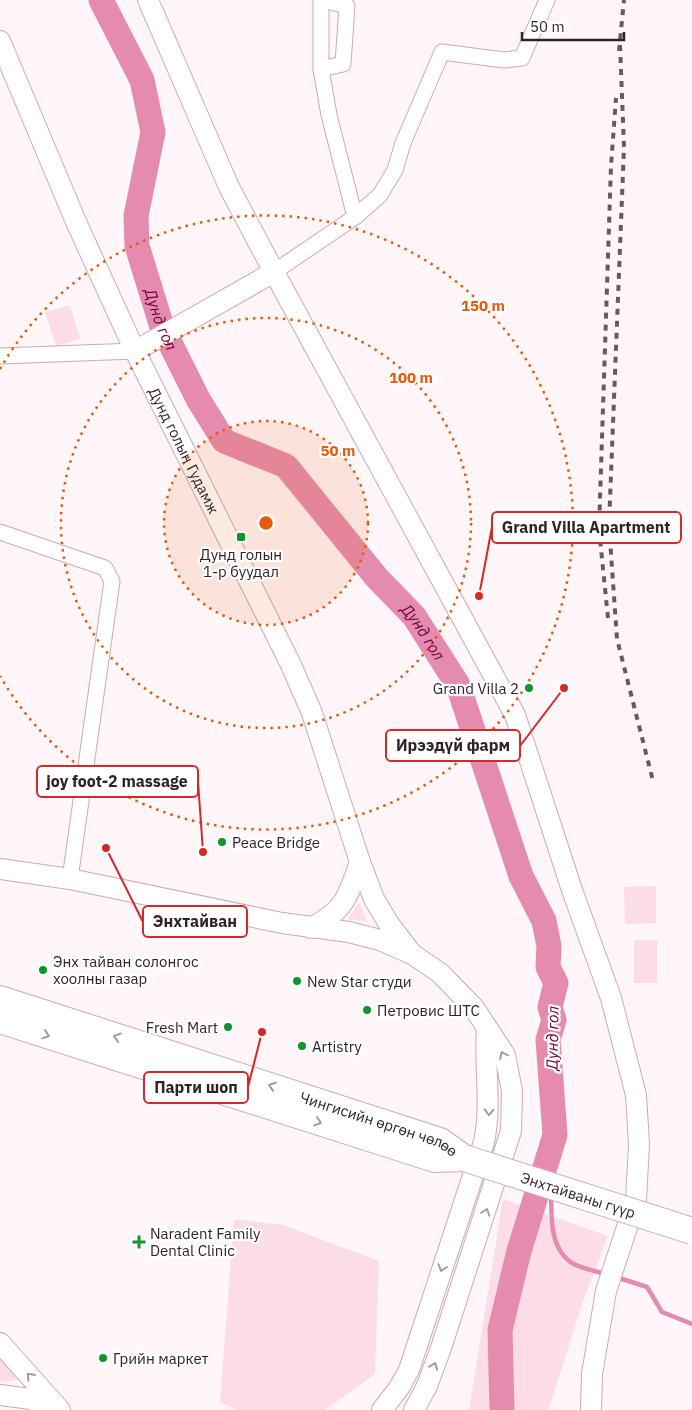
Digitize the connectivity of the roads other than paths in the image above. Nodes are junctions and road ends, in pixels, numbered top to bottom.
1 (148, 0) edge
2 (322, 0) edge
3 (547, 0) edge
4 (0, 41) edge
5 (321, 69) junction
6 (355, 217) junction
7 (274, 272) junction
8 (135, 351) junction
9 (0, 356) edge
10 (0, 532) edge
11 (360, 862) junction
12 (0, 869) edge
13 (70, 879) junction
14 (311, 928) junction
15 (412, 954) junction
16 (0, 999) edge
17 (0, 1020) edge
18 (487, 1029) junction
19 (464, 1158) junction
20 (692, 1231) edge
21 (0, 1343) edge
22 (0, 1395) edge
23 (420, 1408) edge
24 (54, 1410) edge
25 (60, 1410) edge
26 (382, 1410) edge
27 (591, 1410) edge

1 - 7 main road
2 - 5 street
2 - 5 street
3 - 6 street
4 - 8 main road, Дунд голын Гудамж
5 - 6 street
6 - 7 street
7 - 8 main road
7 - 27 main road
8 - 9 street
8 - 11 main road, Дунд голын Гудамж
10 - 13 street
11 - 14 main road
11 - 15 main road, Дунд голын Гудамж
12 - 13 main road
13 - 14 main road
14 - 15 main road
15 - 18 main road
19 -> 16 highway, Чингисийн өргөн чөлөө
17 -> 19 highway, Чингисийн өргөн чөлөө
23 -> 18 main road
18 -> 26 main road
19 - 20 highway, Энхтайваны гүүр, bridge
25 -> 21 main road
22 - 24 main road

